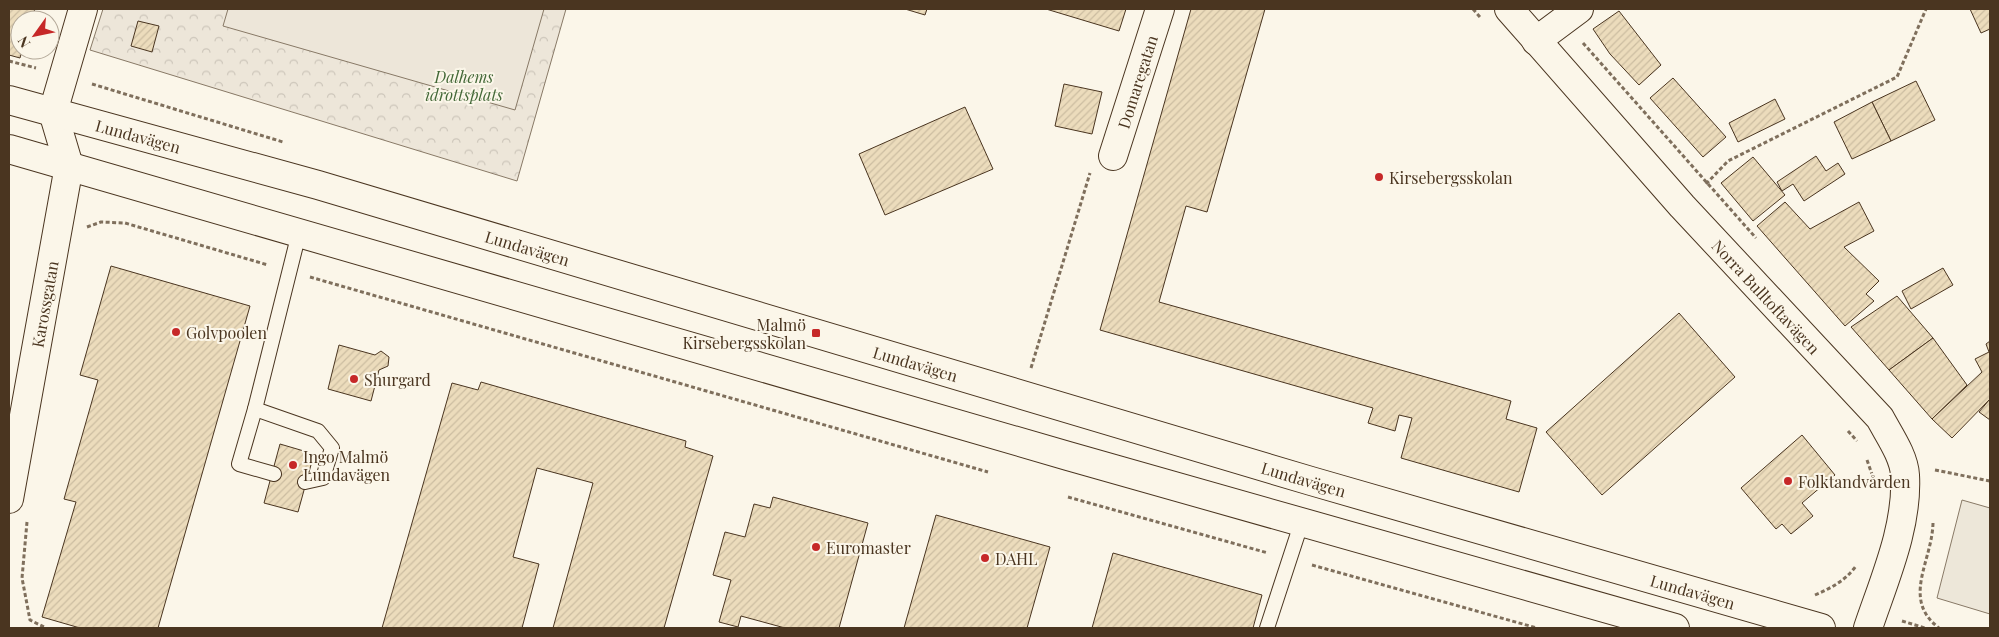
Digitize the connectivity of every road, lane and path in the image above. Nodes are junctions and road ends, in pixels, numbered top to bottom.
1 (82, 9) edge
2 (1160, 9) edge
3 (1472, 9) edge
4 (1509, 9) edge
5 (1926, 9) edge
6 (1570, 14) edge
7 (1485, 23) dead end
8 (1536, 41) junction
9 (9, 100) edge
10 (52, 112) junction
11 (9, 149) edge
12 (1113, 156) joint
13 (69, 166) junction
14 (84, 229) dead end
15 (299, 233) junction
16 (289, 271) junction
17 (1031, 369) dead end
18 (255, 409) junction
19 (1844, 426) dead end
20 (1862, 450) dead end
21 (1866, 458) dead end
22 (988, 472) dead end
23 (274, 474) dead end
24 (1933, 479) dead end
25 (305, 482) dead end
26 (1990, 482) edge
27 (1876, 488) dead end
28 (9, 499) edge
29 (1933, 513) dead end
30 (27, 521) dead end
31 (1302, 521) junction
32 (1861, 560) dead end
33 (1814, 596) dead end
34 (46, 628) edge
35 (1267, 628) edge
36 (1675, 628) edge
37 (1821, 628) edge
38 (1868, 628) edge
39 (1939, 628) edge

1 - 10 main road
2 - 12 main road, Domaregatan
3 - 7 path
4 - 8 main road, Norra Bulltoftavägen
5 - 6 path
6 - 8 main road
8 - 38 main road, Norra Bulltoftavägen
9 - 10 main road, Lundavägen
10 - 13 main road, Karossgatan
10 - 37 main road, Lundavägen
11 - 13 main road
12 - 17 path
13 - 15 main road
13 - 28 main road, Karossgatan
14 - 16 path
15 - 16 lane
15 - 31 main road
16 - 18 lane
16 - 22 path
18 - 23 lane
18 - 25 lane
19 - 20 path
21 - 27 path
24 - 26 path
29 - 39 path
30 - 34 path
31 - 35 lane
31 - 36 main road
32 - 33 path

